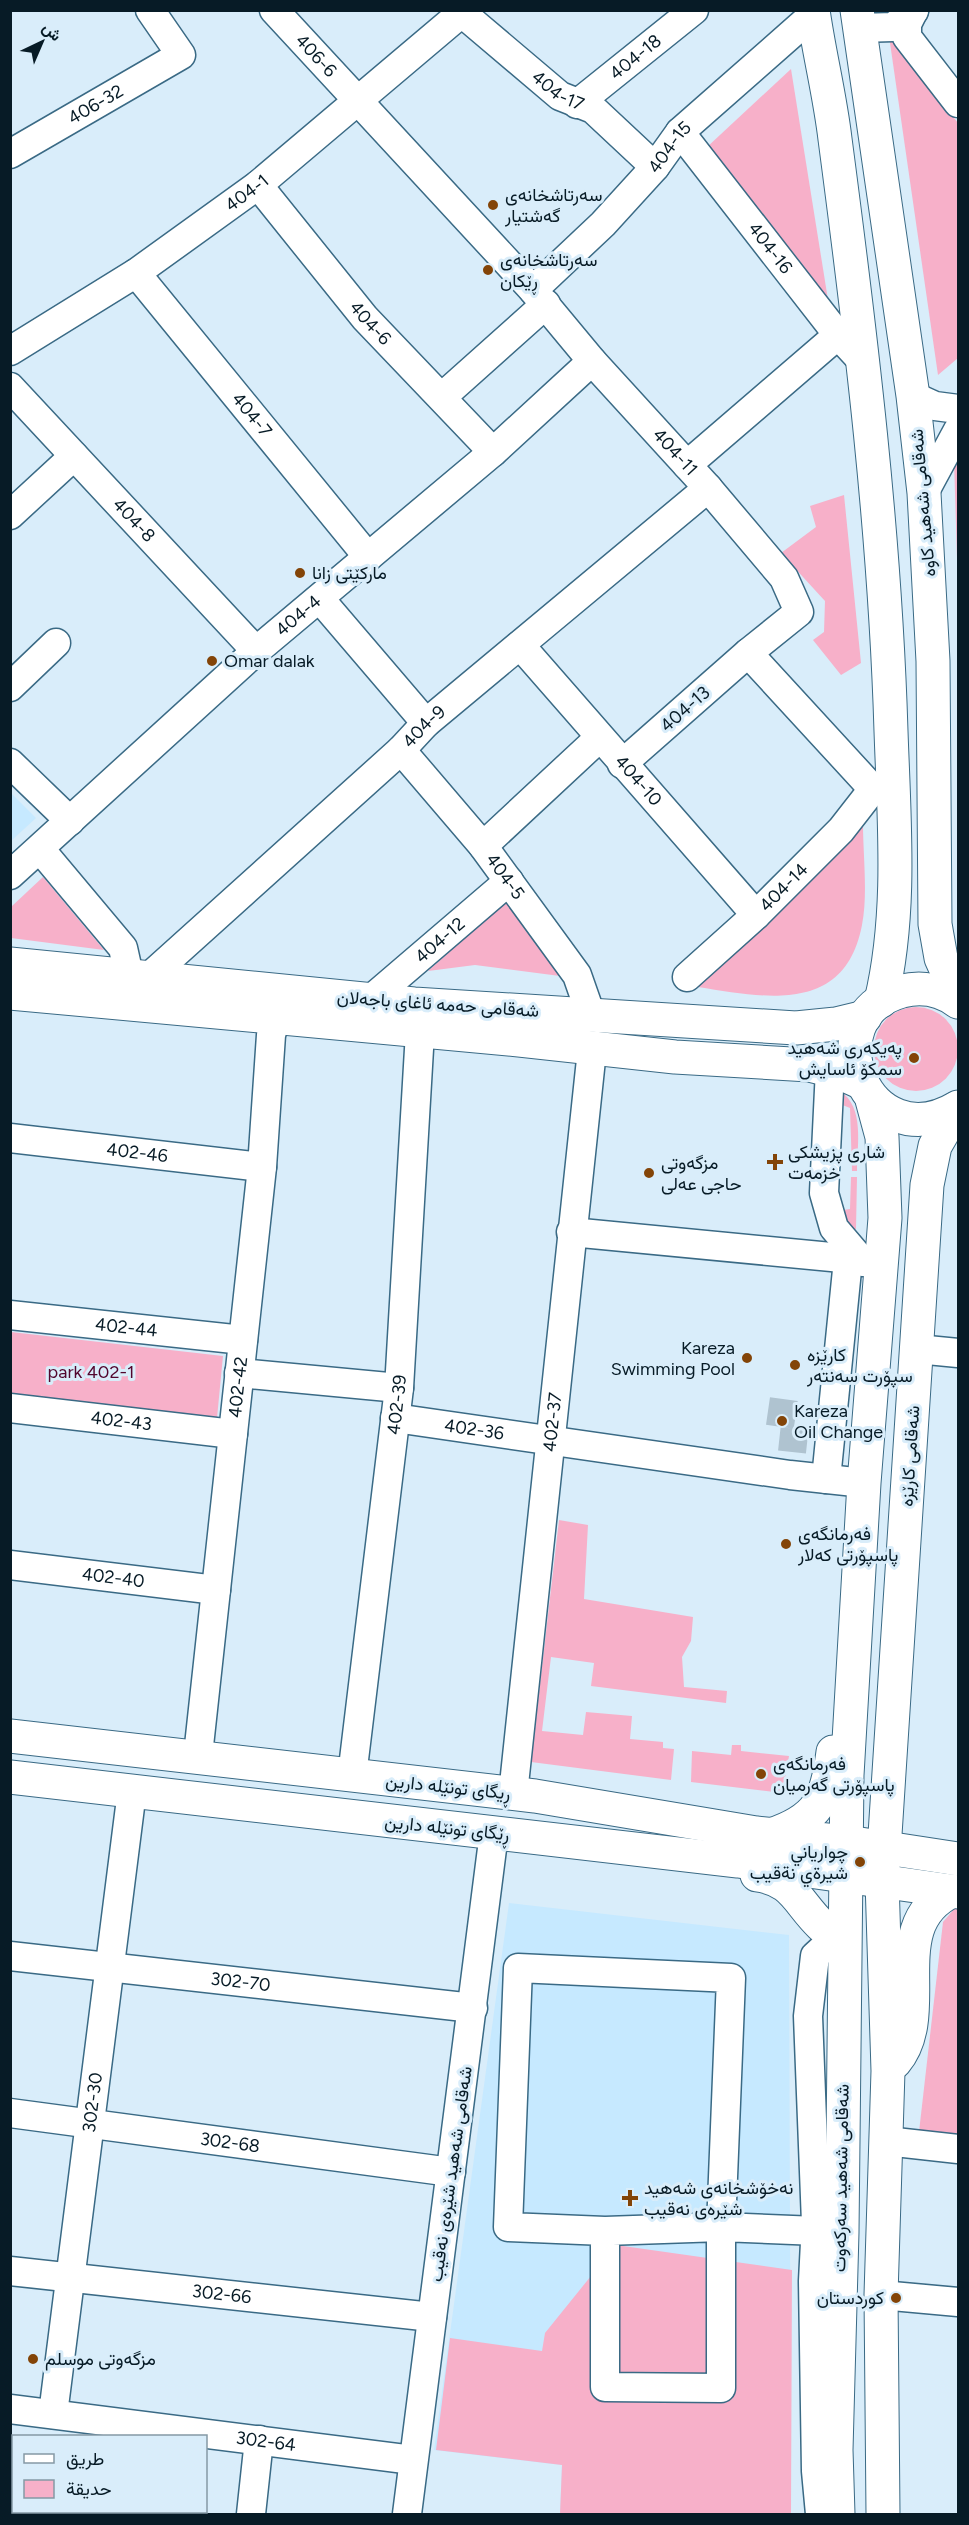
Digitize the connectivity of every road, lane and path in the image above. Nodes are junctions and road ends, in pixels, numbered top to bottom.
1 (150, 10) edge
2 (274, 10) edge
3 (694, 10) edge
4 (914, 11) edge
5 (463, 12) edge
6 (814, 12) edge
7 (858, 19) edge
8 (357, 101) junction
9 (958, 103) edge
10 (577, 104) junction
11 (680, 132) junction
12 (10, 154) edge
13 (655, 167) junction
14 (258, 185) junction
15 (888, 210) junction
16 (845, 218) junction
17 (136, 273) junction
18 (539, 297) junction
19 (838, 335) junction
20 (10, 351) edge
21 (592, 361) junction
22 (863, 362) junction
23 (476, 366) junction
24 (10, 387) edge
25 (914, 396) junction
26 (442, 398) junction
27 (958, 409) edge
28 (471, 427) junction
29 (958, 430) edge
30 (493, 452) junction
31 (74, 456) junction
32 (687, 465) junction
33 (708, 488) junction
34 (924, 494) junction
35 (10, 515) edge
36 (368, 557) junction
37 (320, 599) junction
38 (56, 643) dead end
39 (520, 645) junction
40 (256, 651) junction
41 (748, 653) junction
42 (10, 687) edge
43 (426, 723) junction
44 (599, 738) junction
45 (400, 750) junction
46 (10, 764) edge
47 (622, 764) junction
48 (883, 790) junction
49 (70, 821) junction
50 (483, 846) junction
51 (40, 849) junction
52 (10, 875) edge
53 (509, 881) junction
54 (756, 915) junction
55 (10, 964) edge
56 (139, 976) junction
57 (687, 977) dead end
58 (10, 993) edge
59 (958, 996) edge
60 (370, 1000) junction
61 (958, 1002) edge
62 (873, 1009) junction
63 (591, 1015) junction
64 (276, 1017) junction
65 (521, 1026) junction
66 (420, 1032) junction
67 (592, 1050) junction
68 (830, 1069) junction
69 (866, 1091) junction
70 (958, 1107) edge
71 (10, 1138) edge
72 (262, 1167) junction
73 (571, 1232) junction
74 (864, 1261) junction
75 (10, 1315) edge
76 (243, 1340) junction
77 (917, 1349) junction
78 (958, 1353) edge
79 (239, 1374) junction
80 (399, 1388) junction
81 (10, 1408) edge
82 (395, 1418) junction
83 (233, 1434) junction
84 (551, 1440) junction
85 (826, 1479) junction
86 (864, 1483) junction
87 (10, 1565) edge
88 (216, 1590) junction
89 (850, 1703) junction
90 (10, 1736) edge
91 (198, 1755) junction
92 (352, 1776) junction
93 (10, 1777) edge
94 (888, 1781) junction
95 (132, 1791) junction
96 (513, 1794) junction
97 (494, 1833) junction
98 (771, 1835) junction
99 (847, 1842) junction
100 (958, 1846) edge
101 (884, 1848) junction
102 (712, 1858) junction
103 (958, 1859) edge
104 (846, 1877) junction
105 (882, 1881) junction
106 (955, 1892) edge
107 (844, 1942) junction
108 (10, 1956) edge
109 (111, 1966) junction
110 (473, 2008) junction
111 (888, 2071) junction
112 (10, 2113) edge
113 (90, 2122) junction
114 (886, 2140) junction
115 (958, 2149) edge
116 (451, 2172) junction
117 (721, 2227) junction
118 (605, 2231) junction
119 (829, 2232) junction
120 (10, 2271) edge
121 (69, 2278) junction
122 (881, 2295) junction
123 (958, 2302) edge
124 (432, 2317) junction
125 (10, 2409) edge
126 (53, 2414) junction
127 (117, 2429) edge
128 (194, 2435) edge
129 (207, 2436) edge
130 (259, 2440) junction
131 (413, 2460) junction
132 (251, 2514) edge
133 (407, 2514) edge
134 (820, 2514) edge
135 (838, 2514) edge
136 (883, 2514) edge

1 - 12 street, 406-32
2 - 8 street, 406-6
3 - 10 street, 404-18
4 - 7 street
4 - 9 street
5 - 8 street, 404-1
5 - 10 street, 404-17
6 - 11 street, 404-15
6 - 16 main road
7 - 15 main road, شەقامی شەهید کاوە
8 - 14 street, 404-1
8 - 18 street, 404-11
10 - 13 street, 404-17
11 - 13 street, 404-15
11 - 19 street, 404-16
13 - 18 street, 404-15
14 - 17 street, 404-1
14 - 26 street, 404-6
15 - 16 main road
15 - 25 main road, شەقامی شەهید کاوە
16 - 22 main road
17 - 20 street, 404-1
17 - 36 street, 404-7
18 - 21 street, 404-11
18 - 23 street, 404-15
19 - 22 street, 404-16
19 - 32 street
21 - 30 street, 404-4
21 - 32 street, 404-11
22 - 48 main road
23 - 26 street, 404-15
23 - 28 street
24 - 31 street, 404-8
25 - 27 street
25 - 34 main road, شەقامی شەهید کاوە
26 - 28 street, 404-6
28 - 30 street, 404-6
29 - 34 street
30 - 36 street, 404-4
31 - 35 street
31 - 40 street, 404-8
32 - 33 street, 404-11
33 - 39 street, 404-9
33 - 41 street, 404-11
34 - 59 main road, شەقامی شەهید کاوە
36 - 37 street, 404-4
37 - 40 street, 404-4
37 - 43 street
38 - 42 street
39 - 43 street, 404-9
39 - 44 street, 404-10
40 - 49 street, 404-4
41 - 47 street, 404-13
41 - 48 street
43 - 45 street, 404-9
44 - 47 street, 404-10
44 - 50 street
45 - 50 street, 404-5
45 - 56 street, 404-9
46 - 49 street
47 - 54 street, 404-10
48 - 54 street, 404-14
48 - 62 main road
49 - 51 street, 404-4
50 - 53 street, 404-5
51 - 52 street, 404-4
51 - 56 street
53 - 60 street, 404-12
53 - 63 street, 404-5
54 - 57 street, 404-14
55 - 56 main road, شەقامی حەمە ئاغای باجەلان
56 - 60 main road, شەقامی حەمە ئاغای باجەلان
58 - 64 main road, شەقامی حەمە ئاغای باجەلان
60 - 65 main road, شەقامی حەمە ئاغای باجەلان
61 - 62 main road, شەقامی حەمە ئاغای باجەلان
62 - 63 main road, شەقامی حەمە ئاغای باجەلان
62 - 69 main road
63 - 65 main road, شەقامی حەمە ئاغای باجەلان
64 - 66 main road, شەقامی حەمە ئاغای باجەلان
64 - 72 street, 402-42
65 - 66 main road, شەقامی حەمە ئاغای باجەلان
65 - 67 main road, شەقامی حەمە ئاغای باجەلان
66 - 80 street, 402-39
67 - 68 main road, شەقامی حەمە ئاغای باجەلان
67 - 73 street, 402-37
68 - 69 main road, شەقامی حەمە ئاغای باجەلان
68 - 74 street
69 - 70 main road, شەقامی حەمە ئاغای باجەلان
69 - 74 main road
70 - 77 main road, شەقامی کارێزە
71 - 72 street, 402-46
72 - 76 street, 402-42
73 - 74 street
73 - 84 street, 402-37
74 - 85 street
74 - 86 main road
75 - 76 street, 402-44
76 - 79 street, 402-42
77 - 78 street
77 - 94 main road, شەقامی کارێزە
79 - 80 street
79 - 83 street, 402-42
80 - 82 street, 402-39
81 - 83 street, 402-43
82 - 84 street, 402-36
82 - 92 street, 402-39
83 - 88 street, 402-42
84 - 85 street, 402-36
84 - 96 street, 402-37
85 - 86 street, 402-36
86 - 89 main road
87 - 88 street, 402-40
88 - 91 street, 402-42
89 - 98 main road
89 - 99 main road
90 - 91 main road, ڕیگای تونێلە دارین
91 - 92 main road, ڕیگای تونێلە دارین
92 - 96 main road, ڕیگای تونێلە دارین
93 - 95 main road, ڕێگای تونێلە دارین
94 - 100 main road
94 - 101 main road, شەقامی کارێزە
95 - 97 main road, ڕێگای تونێلە دارین
95 - 109 street, 302-30
96 - 98 main road, ڕیگای تونێلە دارین
97 - 102 main road, ڕێگای تونێلە دارین
97 - 110 street, شەقامی شەهید شێرەی نەقیب
98 - 99 main road, ڕیگای تونێلە دارین
99 - 101 main road, ڕیگای تونێلە دارین
99 - 104 main road, شەقامی شەهید سەرکەوت
101 - 103 main road, ڕیگای تونێلە دارین
101 - 105 main road
102 - 104 main road, ڕێگای تونێلە دارین
102 - 107 main road
104 - 105 main road, ڕێگای تونێلە دارین
104 - 107 main road, شەقامی شەهید سەرکەوت
105 - 106 main road, ڕێگای تونێلە دارین
105 - 111 main road
106 - 111 main road
107 - 119 main road, شەقامی شەهید سەرکەوت
108 - 109 street, 302-70
109 - 110 street, 302-70
109 - 113 street, 302-30
110 - 116 street, شەقامی شەهید شێرەی نەقیب
111 - 114 main road
112 - 113 street, 302-68
113 - 116 street, 302-68
113 - 121 street, 302-30
114 - 115 street
114 - 122 main road
116 - 124 street, شەقامی شەهید شێرەی نەقیب
117 - 118 street
117 - 118 street
117 - 118 street
117 - 119 street
119 - 134 street
119 - 135 main road, شەقامی شەهید سەرکەوت
120 - 121 street, 302-66
121 - 124 street, 302-66
121 - 126 street, 302-30
122 - 123 street
122 - 136 main road
124 - 131 street, شەقامی شەهید شێرەی نەقیب
125 - 126 street, 302-64
126 - 127 street, 302-64
127 - 128 street, 302-64
129 - 130 street, 302-64
130 - 131 street, 302-64
130 - 132 street
131 - 133 street, شەقامی شەهید شێرەی نەقیب

